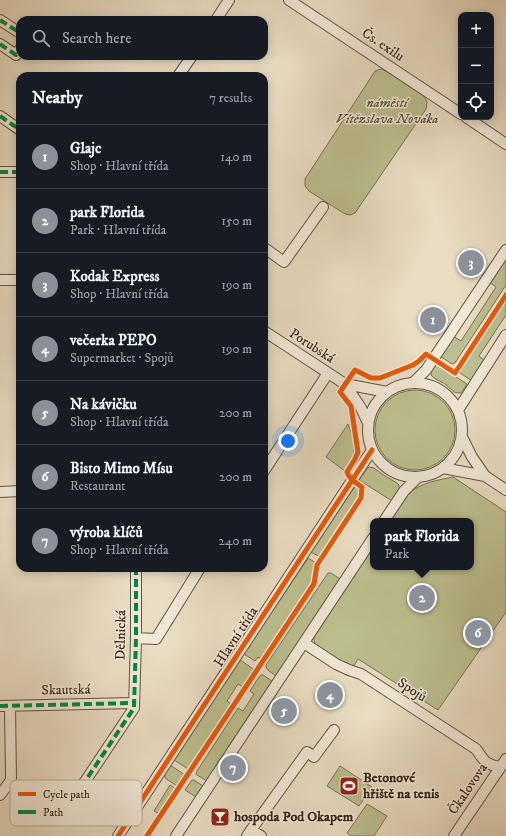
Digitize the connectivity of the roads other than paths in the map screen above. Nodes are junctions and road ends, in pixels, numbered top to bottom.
1 (229, 0) edge
2 (289, 0) edge
3 (219, 16) edge
4 (0, 20) edge
5 (16, 30) edge
6 (0, 44) edge
7 (16, 55) edge
8 (189, 60) edge
9 (181, 72) edge
10 (458, 112) edge
11 (1, 118) edge
12 (471, 120) edge
13 (16, 127) edge
14 (506, 144) edge
15 (0, 172) edge
16 (16, 172) edge
17 (323, 207) dead end
18 (268, 250) edge
19 (506, 250) edge
20 (0, 280) edge
21 (16, 280) edge
22 (268, 334) edge
23 (506, 336) edge
24 (328, 373) junction
25 (413, 383) junction
26 (345, 384) junction
27 (387, 392) junction
28 (458, 410) junction
29 (368, 423) junction
30 (462, 437) junction
31 (372, 450) junction
32 (268, 465) edge
33 (443, 468) junction
34 (485, 476) junction
35 (418, 478) junction
36 (506, 490) edge
37 (0, 492) edge
38 (16, 492) edge
39 (386, 518) edge
40 (370, 543) edge
41 (136, 572) edge
42 (198, 572) edge
43 (136, 638) junction
44 (304, 643) junction
45 (134, 703) junction
46 (5, 706) edge
47 (334, 730) dead end
48 (506, 759) edge
49 (500, 768) junction
50 (10, 780) edge
51 (86, 780) edge
52 (10, 781) edge
53 (0, 795) edge
54 (142, 800) edge
55 (125, 826) edge
56 (249, 833) edge
57 (179, 835) edge
58 (118, 836) edge
59 (261, 836) edge
60 (454, 836) edge

1 - 3 street
2 - 10 street, Čs. exilu
4 - 5 street
6 - 7 street
8 - 9 street
11 - 13 street
12 - 14 street
15 - 16 street
17 - 18 street
19 - 25 street
20 - 21 street
22 - 24 street, Porubská
23 - 28 street
24 - 26 street, Porubská
24 - 32 street
25 - 27 street
25 - 28 street
26 - 27 street, Porubská
26 - 29 street, Porubská
27 - 29 street
28 - 30 street
29 - 31 street
30 - 33 street
30 - 34 street
31 - 35 street
31 - 54 street, Hlavní třída
33 - 34 street
33 - 35 street
34 - 36 street
35 - 39 street
37 - 38 street
40 - 44 street
41 - 43 street, Dělnická
42 - 43 street
43 - 45 street, Dělnická
44 - 49 street, Spojů
44 - 57 street
45 - 46 street, Skautská
45 - 51 street
46 - 50 street
47 - 56 street
48 - 49 street, Čkalovova
49 - 60 street, Čkalovova
52 - 53 street
55 - 58 street, Hlavní třída
56 - 59 street

